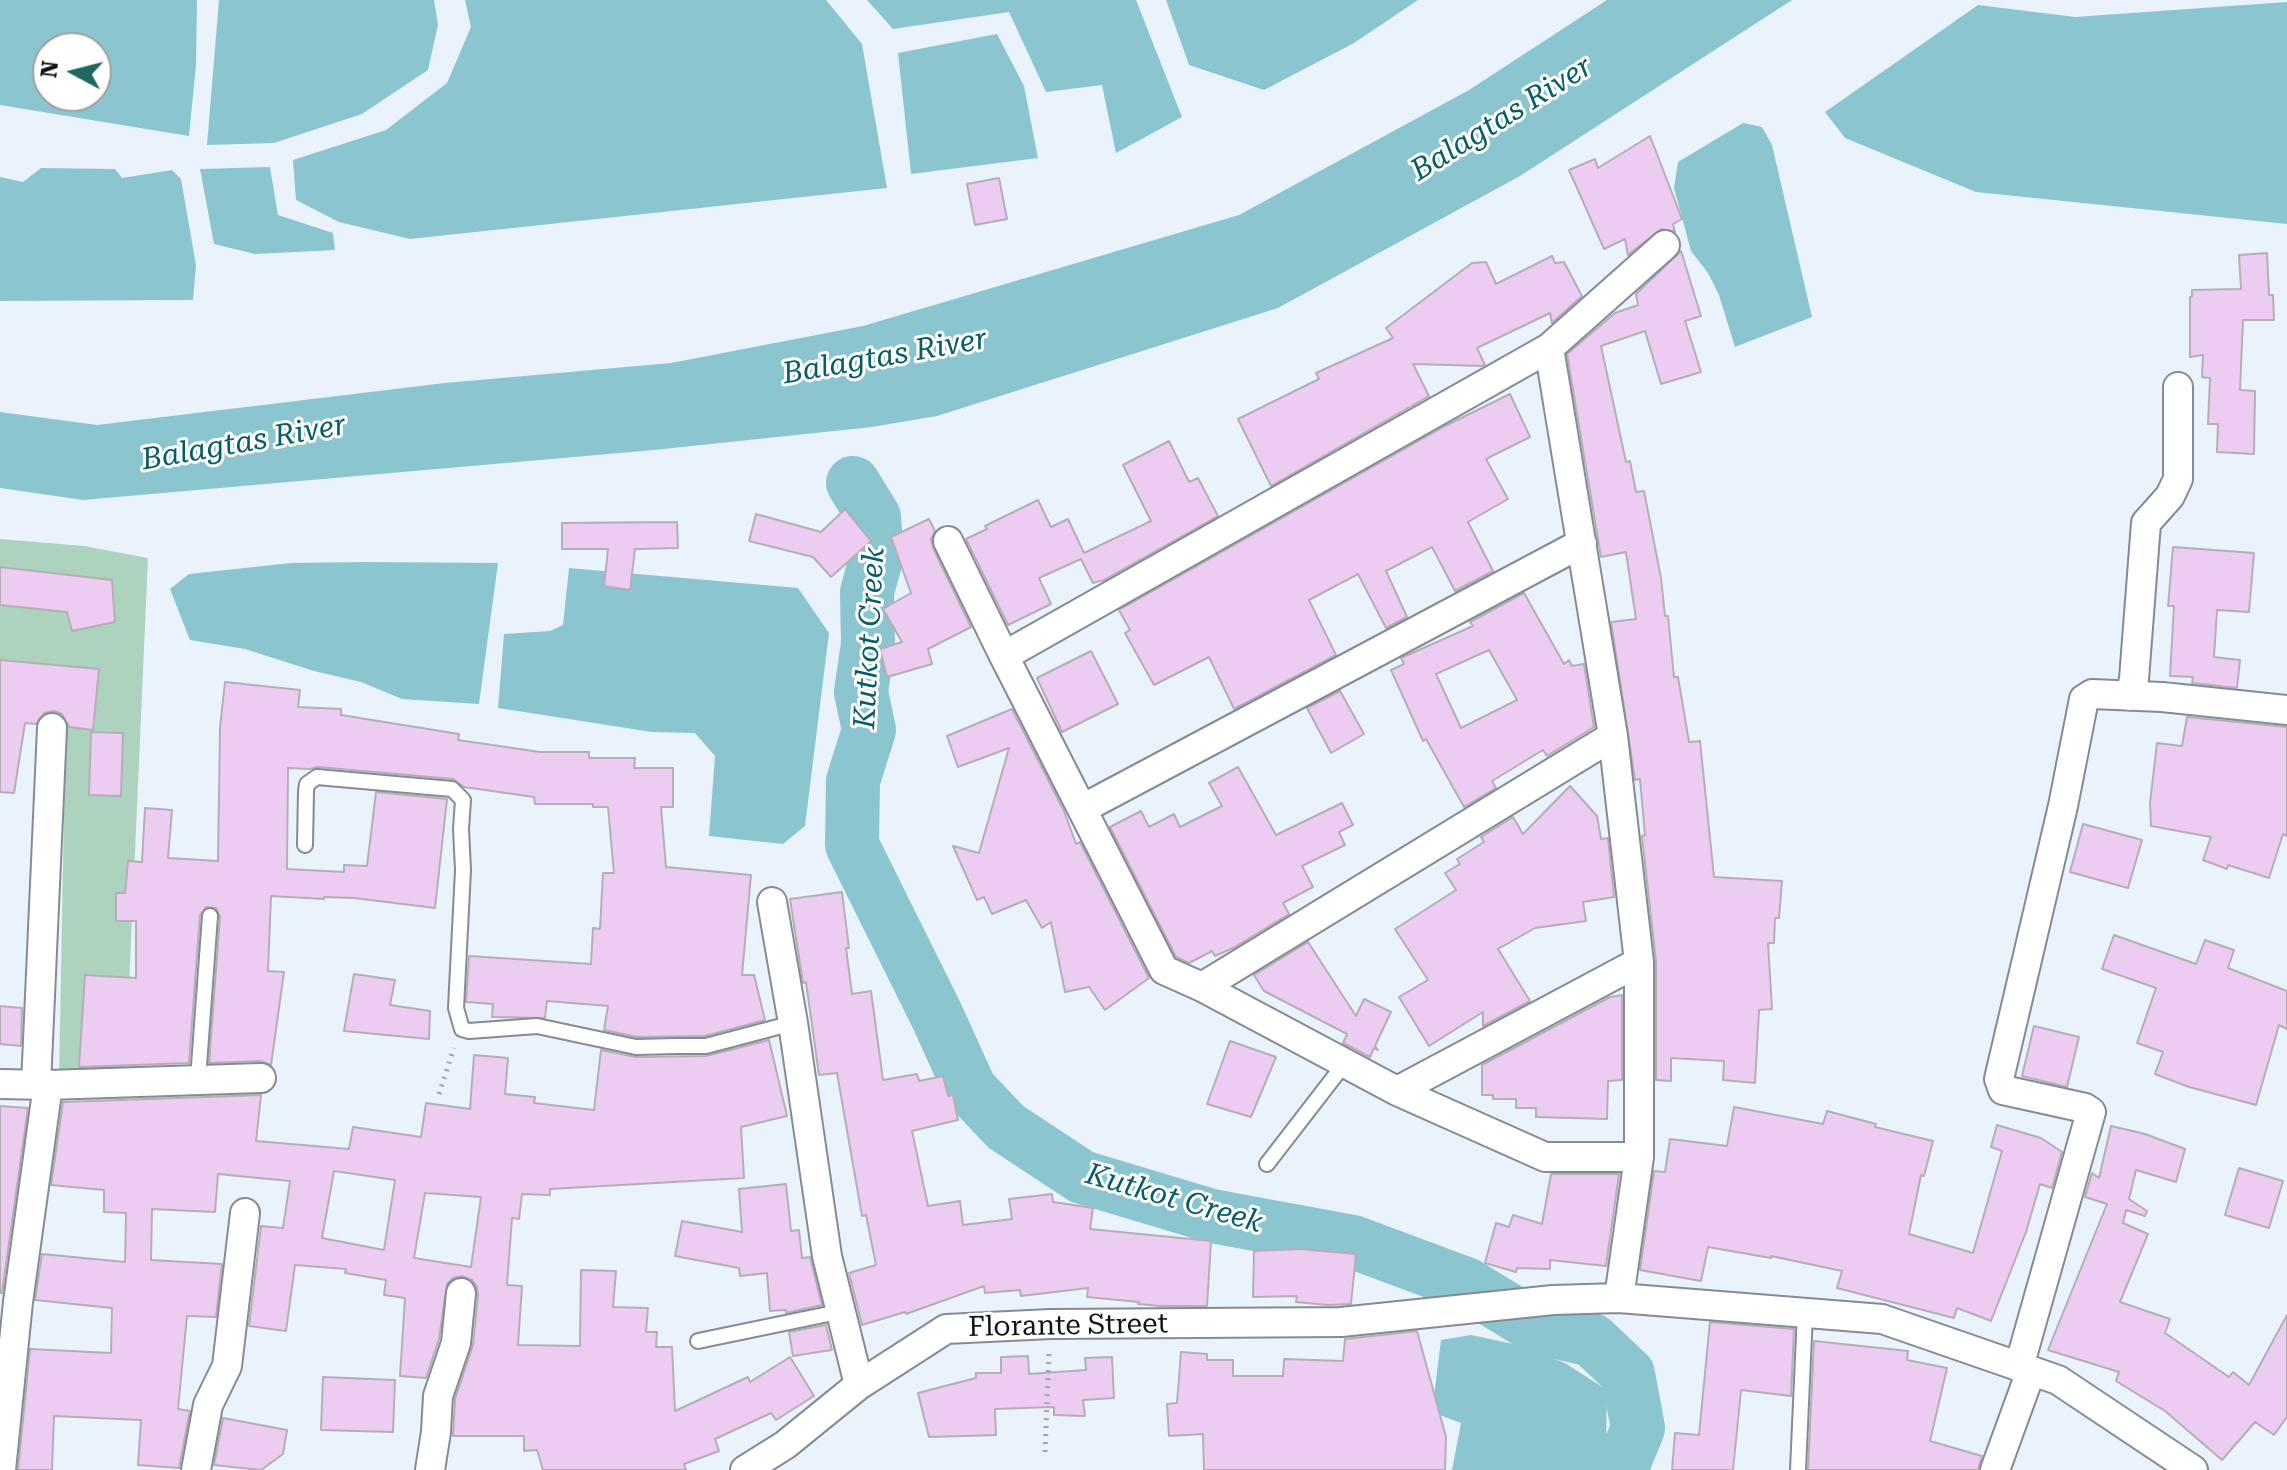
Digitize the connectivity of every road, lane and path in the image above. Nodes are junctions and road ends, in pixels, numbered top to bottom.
1 (1665, 245) dead end
2 (1549, 348) junction
3 (2178, 387) dead end
4 (948, 541) dead end
5 (1582, 543) junction
6 (1004, 656) junction
7 (2130, 696) junction
8 (2287, 710) edge
9 (52, 728) dead end
10 (1613, 736) junction
11 (1082, 809) junction
12 (305, 845) dead end
13 (772, 902) dead end
14 (210, 916) dead end
15 (1639, 962) junction
16 (1202, 987) junction
17 (793, 1023) junction
18 (462, 1029) junction
19 (1345, 1063) junction
20 (261, 1078) dead end
21 (198, 1079) junction
22 (0, 1084) edge
23 (42, 1085) junction
24 (1397, 1091) junction
25 (439, 1094) dead end
26 (1639, 1157) junction
27 (1267, 1164) dead end
28 (245, 1213) dead end
29 (461, 1293) dead end
30 (1619, 1298) junction
31 (843, 1311) junction
32 (1805, 1313) junction
33 (1051, 1324) junction
34 (698, 1341) dead end
35 (2025, 1369) junction
36 (859, 1385) junction
37 (1045, 1452) dead end
38 (1, 1463) edge
39 (196, 1470) edge
40 (430, 1470) edge
41 (745, 1470) edge
42 (1798, 1470) edge
43 (1995, 1470) edge
44 (2193, 1470) edge

1 - 2 street
2 - 5 street
2 - 6 street
3 - 7 street
4 - 6 street
5 - 10 street
5 - 11 street
6 - 11 street
7 - 8 street
7 - 35 street
9 - 23 street
10 - 15 street
10 - 16 street
11 - 16 street
12 - 18 lane
13 - 17 street
14 - 21 lane
15 - 24 street
15 - 26 street
16 - 19 street
17 - 18 lane
17 - 31 street
18 - 25 path
19 - 24 street
19 - 27 lane
20 - 21 street
21 - 23 street
22 - 23 street
23 - 38 street
24 - 26 street
26 - 30 street
28 - 39 street
29 - 40 street
30 - 32 street, Florante Street
30 - 33 street, Florante Street
31 - 34 lane
31 - 36 street
32 - 35 street, Florante Street
32 - 42 lane
33 - 36 street, Florante Street
33 - 37 path
35 - 43 street
35 - 44 street, Florante Street
36 - 41 street, Florante Street

